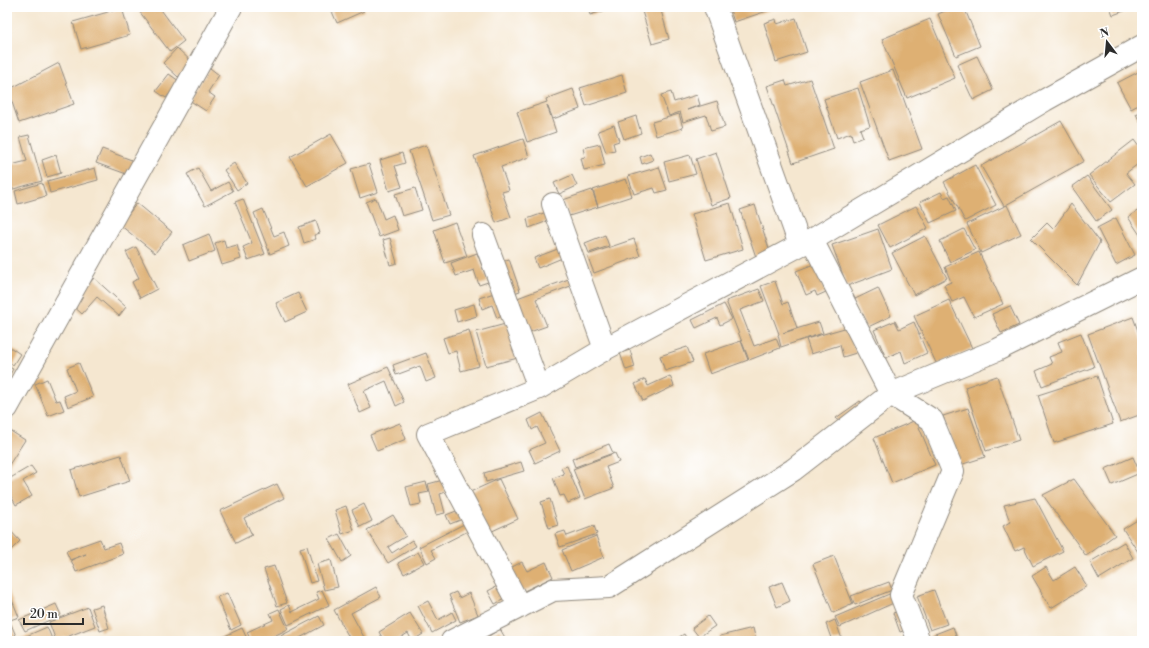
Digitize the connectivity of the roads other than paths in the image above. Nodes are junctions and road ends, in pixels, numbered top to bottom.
1 (231, 7) edge
2 (715, 7) edge
3 (1142, 46) edge
4 (553, 204) dead end
5 (483, 235) dead end
6 (806, 242) junction
7 (1142, 278) edge
8 (605, 349) junction
9 (539, 388) junction
10 (890, 394) junction
11 (7, 408) edge
12 (520, 607) junction
13 (452, 641) edge
14 (919, 641) edge

1 - 11 street
2 - 6 street
3 - 6 street
4 - 8 street
5 - 9 street
6 - 8 street
6 - 10 street
7 - 10 street
8 - 9 street
9 - 12 street
10 - 12 street
10 - 14 street
12 - 13 street

